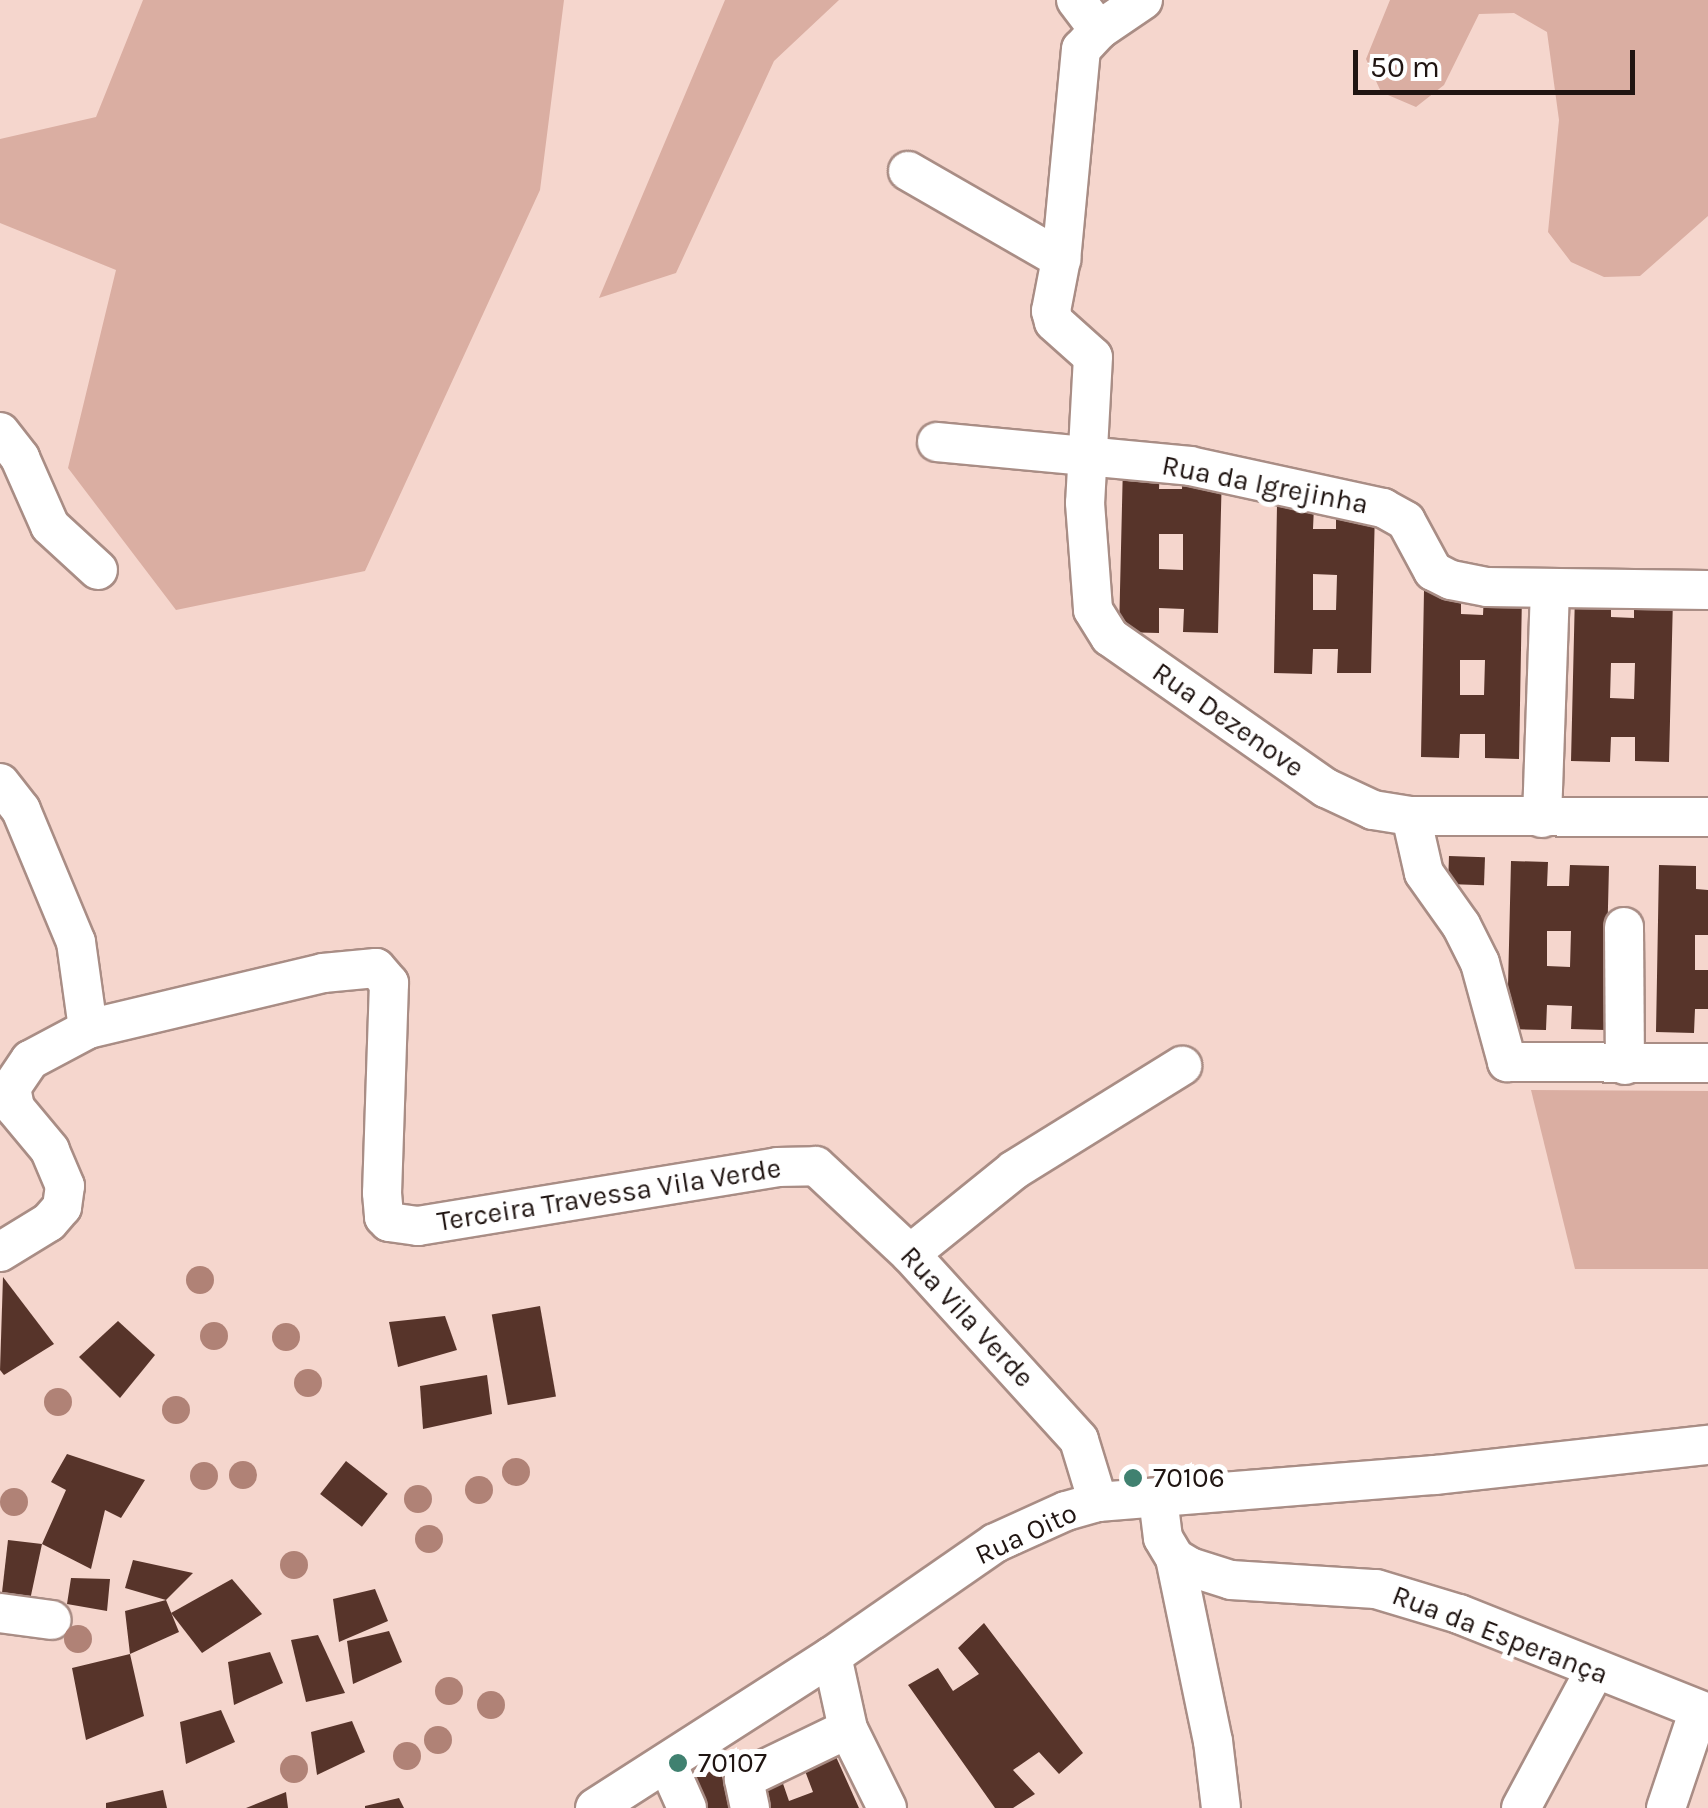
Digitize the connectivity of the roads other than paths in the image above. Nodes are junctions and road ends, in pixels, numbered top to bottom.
1 (1142, 0) edge
2 (1087, 15) edge
3 (908, 172) dead end
4 (1061, 259) junction
5 (0, 432) edge
6 (937, 442) dead end
7 (1086, 455) junction
8 (98, 570) dead end
9 (1550, 588) junction
10 (1708, 590) edge
11 (0, 784) edge
12 (1412, 816) junction
13 (1542, 818) junction
14 (1708, 818) edge
15 (1624, 927) dead end
16 (88, 1029) junction
17 (1708, 1064) edge
18 (1624, 1065) junction
19 (1182, 1066) dead end
20 (800, 1164) joint
21 (0, 1252) edge
22 (910, 1254) junction
23 (1708, 1444) edge
24 (1158, 1498) junction
25 (1098, 1502) junction
26 (1176, 1558) junction
27 (0, 1613) edge
28 (52, 1620) dead end
29 (832, 1656) junction
30 (1595, 1670) junction
31 (1704, 1711) edge
32 (848, 1730) junction
33 (667, 1763) junction
34 (595, 1808) edge
35 (687, 1808) edge
36 (750, 1808) edge
37 (887, 1808) edge
38 (1221, 1808) edge
39 (1520, 1808) edge
40 (1666, 1808) edge

1 - 2 street
2 - 4 street
3 - 4 street
4 - 7 street, Rua Dezenove
5 - 8 street
6 - 7 street
7 - 9 street, Rua da Igrejinha
7 - 12 street, Rua Dezenove
9 - 10 street, Rua da Igrejinha
9 - 13 street
11 - 16 street
12 - 13 street, Rua Dezenove
12 - 18 street
13 - 14 street, Rua Dezenove
15 - 18 street
16 - 20 street, Terceira Travessa Vila Verde
16 - 21 street
17 - 18 street
19 - 22 street
20 - 22 street, Rua Vila Verde
22 - 25 street, Rua Vila Verde
23 - 24 street, Rua Oito
24 - 25 street, Rua Oito
24 - 26 street
25 - 29 street, Rua Oito
26 - 30 street, Rua da Esperança
26 - 38 street
27 - 28 street
29 - 32 street
29 - 33 street, Rua Oito
30 - 31 street, Rua da Esperança
30 - 39 street
31 - 40 street
32 - 36 street
32 - 37 street
33 - 34 street, Rua Oito
33 - 35 street

